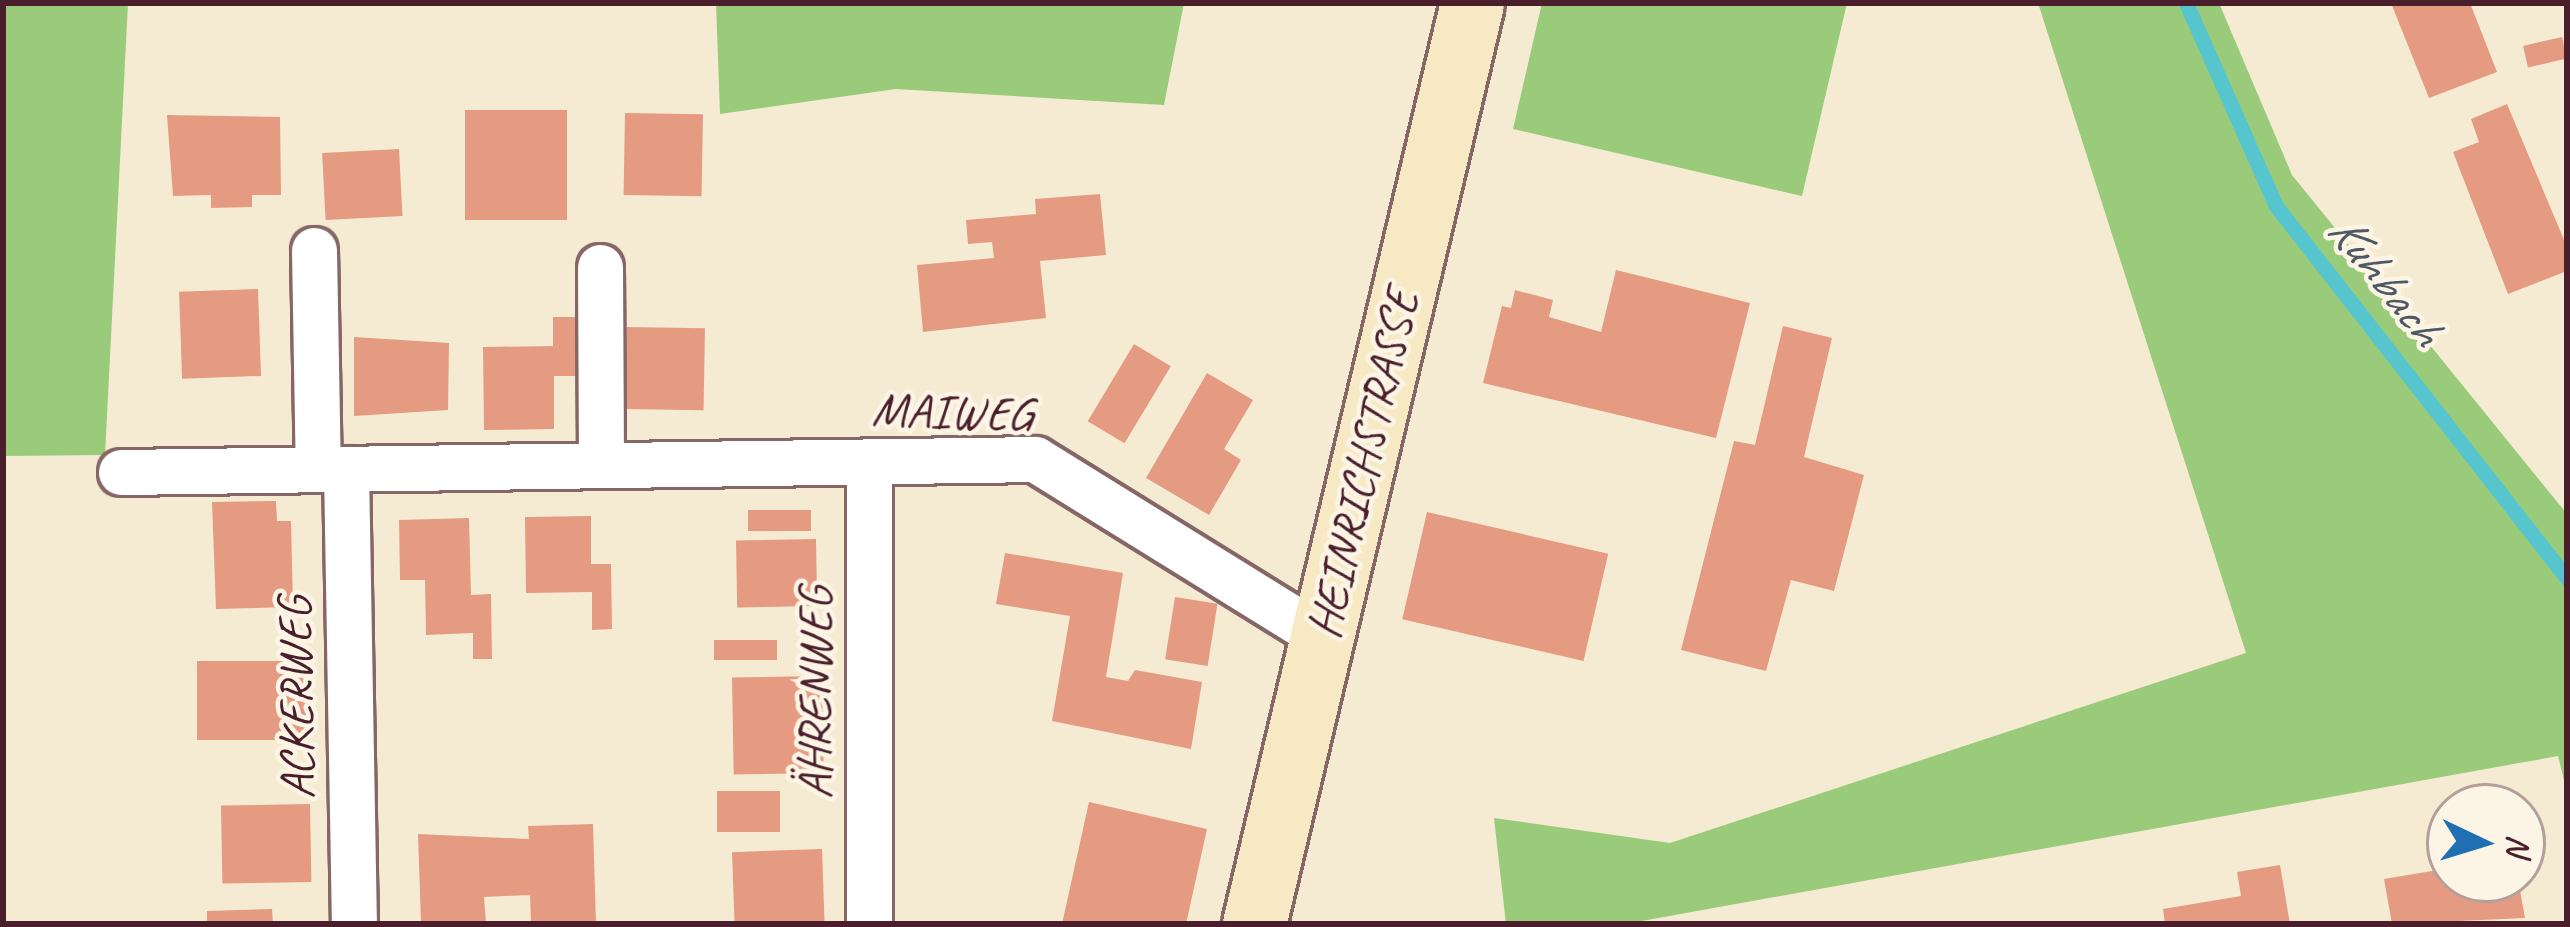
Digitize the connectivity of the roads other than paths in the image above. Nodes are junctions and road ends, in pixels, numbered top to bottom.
1 (1472, 3) edge
2 (314, 250) dead end
3 (600, 267) dead end
4 (869, 461) junction
5 (602, 464) junction
6 (332, 469) junction
7 (121, 472) dead end
8 (1322, 637) junction
9 (354, 924) edge
10 (869, 924) edge
11 (1254, 924) edge

1 - 8 street, HEINRICHSTRASSE
2 - 6 street
3 - 5 street
4 - 5 street, MAIWEG
4 - 8 street, MAIWEG
4 - 10 street, ÄHRENWEG
5 - 6 street, MAIWEG
6 - 7 street, MAIWEG
6 - 9 street, ACKERWEG
8 - 11 street, HEINRICHSTRASSE

